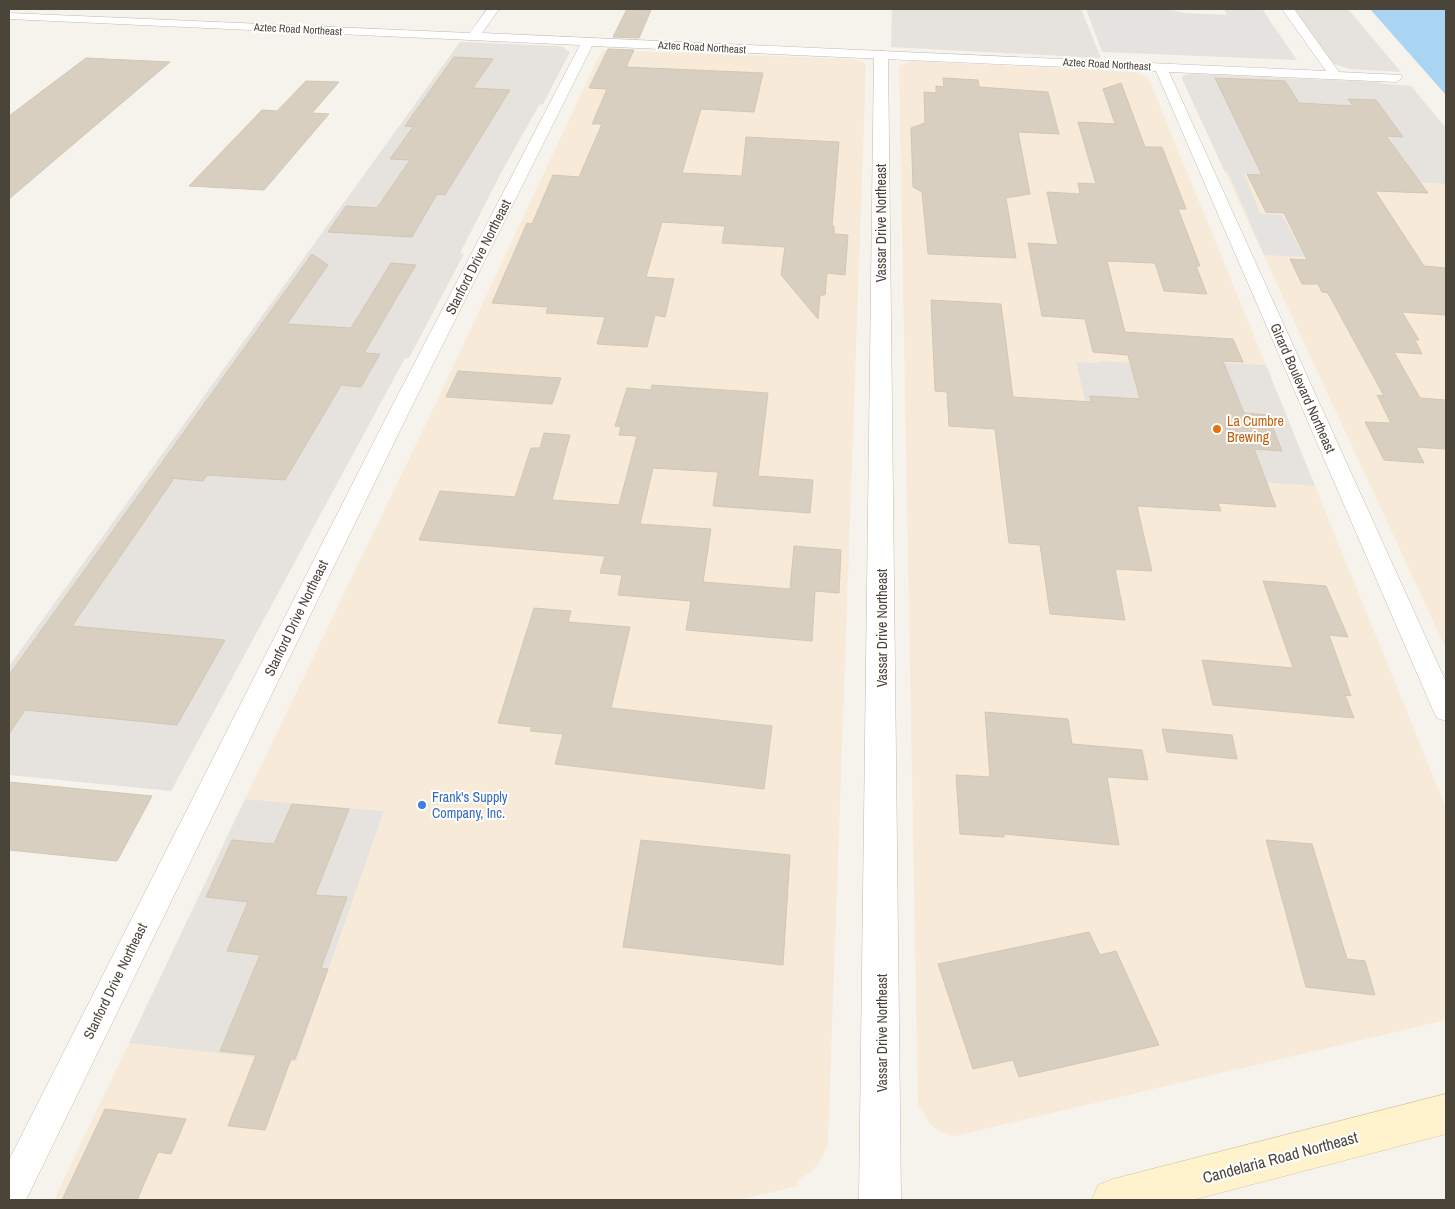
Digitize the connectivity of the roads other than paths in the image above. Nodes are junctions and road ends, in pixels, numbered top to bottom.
1 (493, 9) edge
2 (1288, 9) edge
3 (9, 16) edge
4 (473, 37) junction
5 (588, 42) junction
6 (881, 55) junction
7 (1161, 67) junction
8 (1335, 75) junction
9 (1396, 78) dead end
10 (1446, 710) edge
11 (1446, 1114) edge
12 (9, 1197) edge
13 (880, 1200) edge
14 (1113, 1200) edge

1 - 4 street
2 - 8 street
3 - 4 street, Aztec Road Northeast
4 - 5 street, Aztec Road Northeast
5 - 6 street, Aztec Road Northeast
5 - 12 street, Stanford Drive Northeast
6 - 7 street, Aztec Road Northeast
6 - 13 street, Vassar Drive Northeast
7 - 8 street, Aztec Road Northeast
7 - 10 street, Girard Boulevard Northeast
8 - 9 street, Aztec Road Northeast
11 - 14 main road, Candelaria Road Northeast

